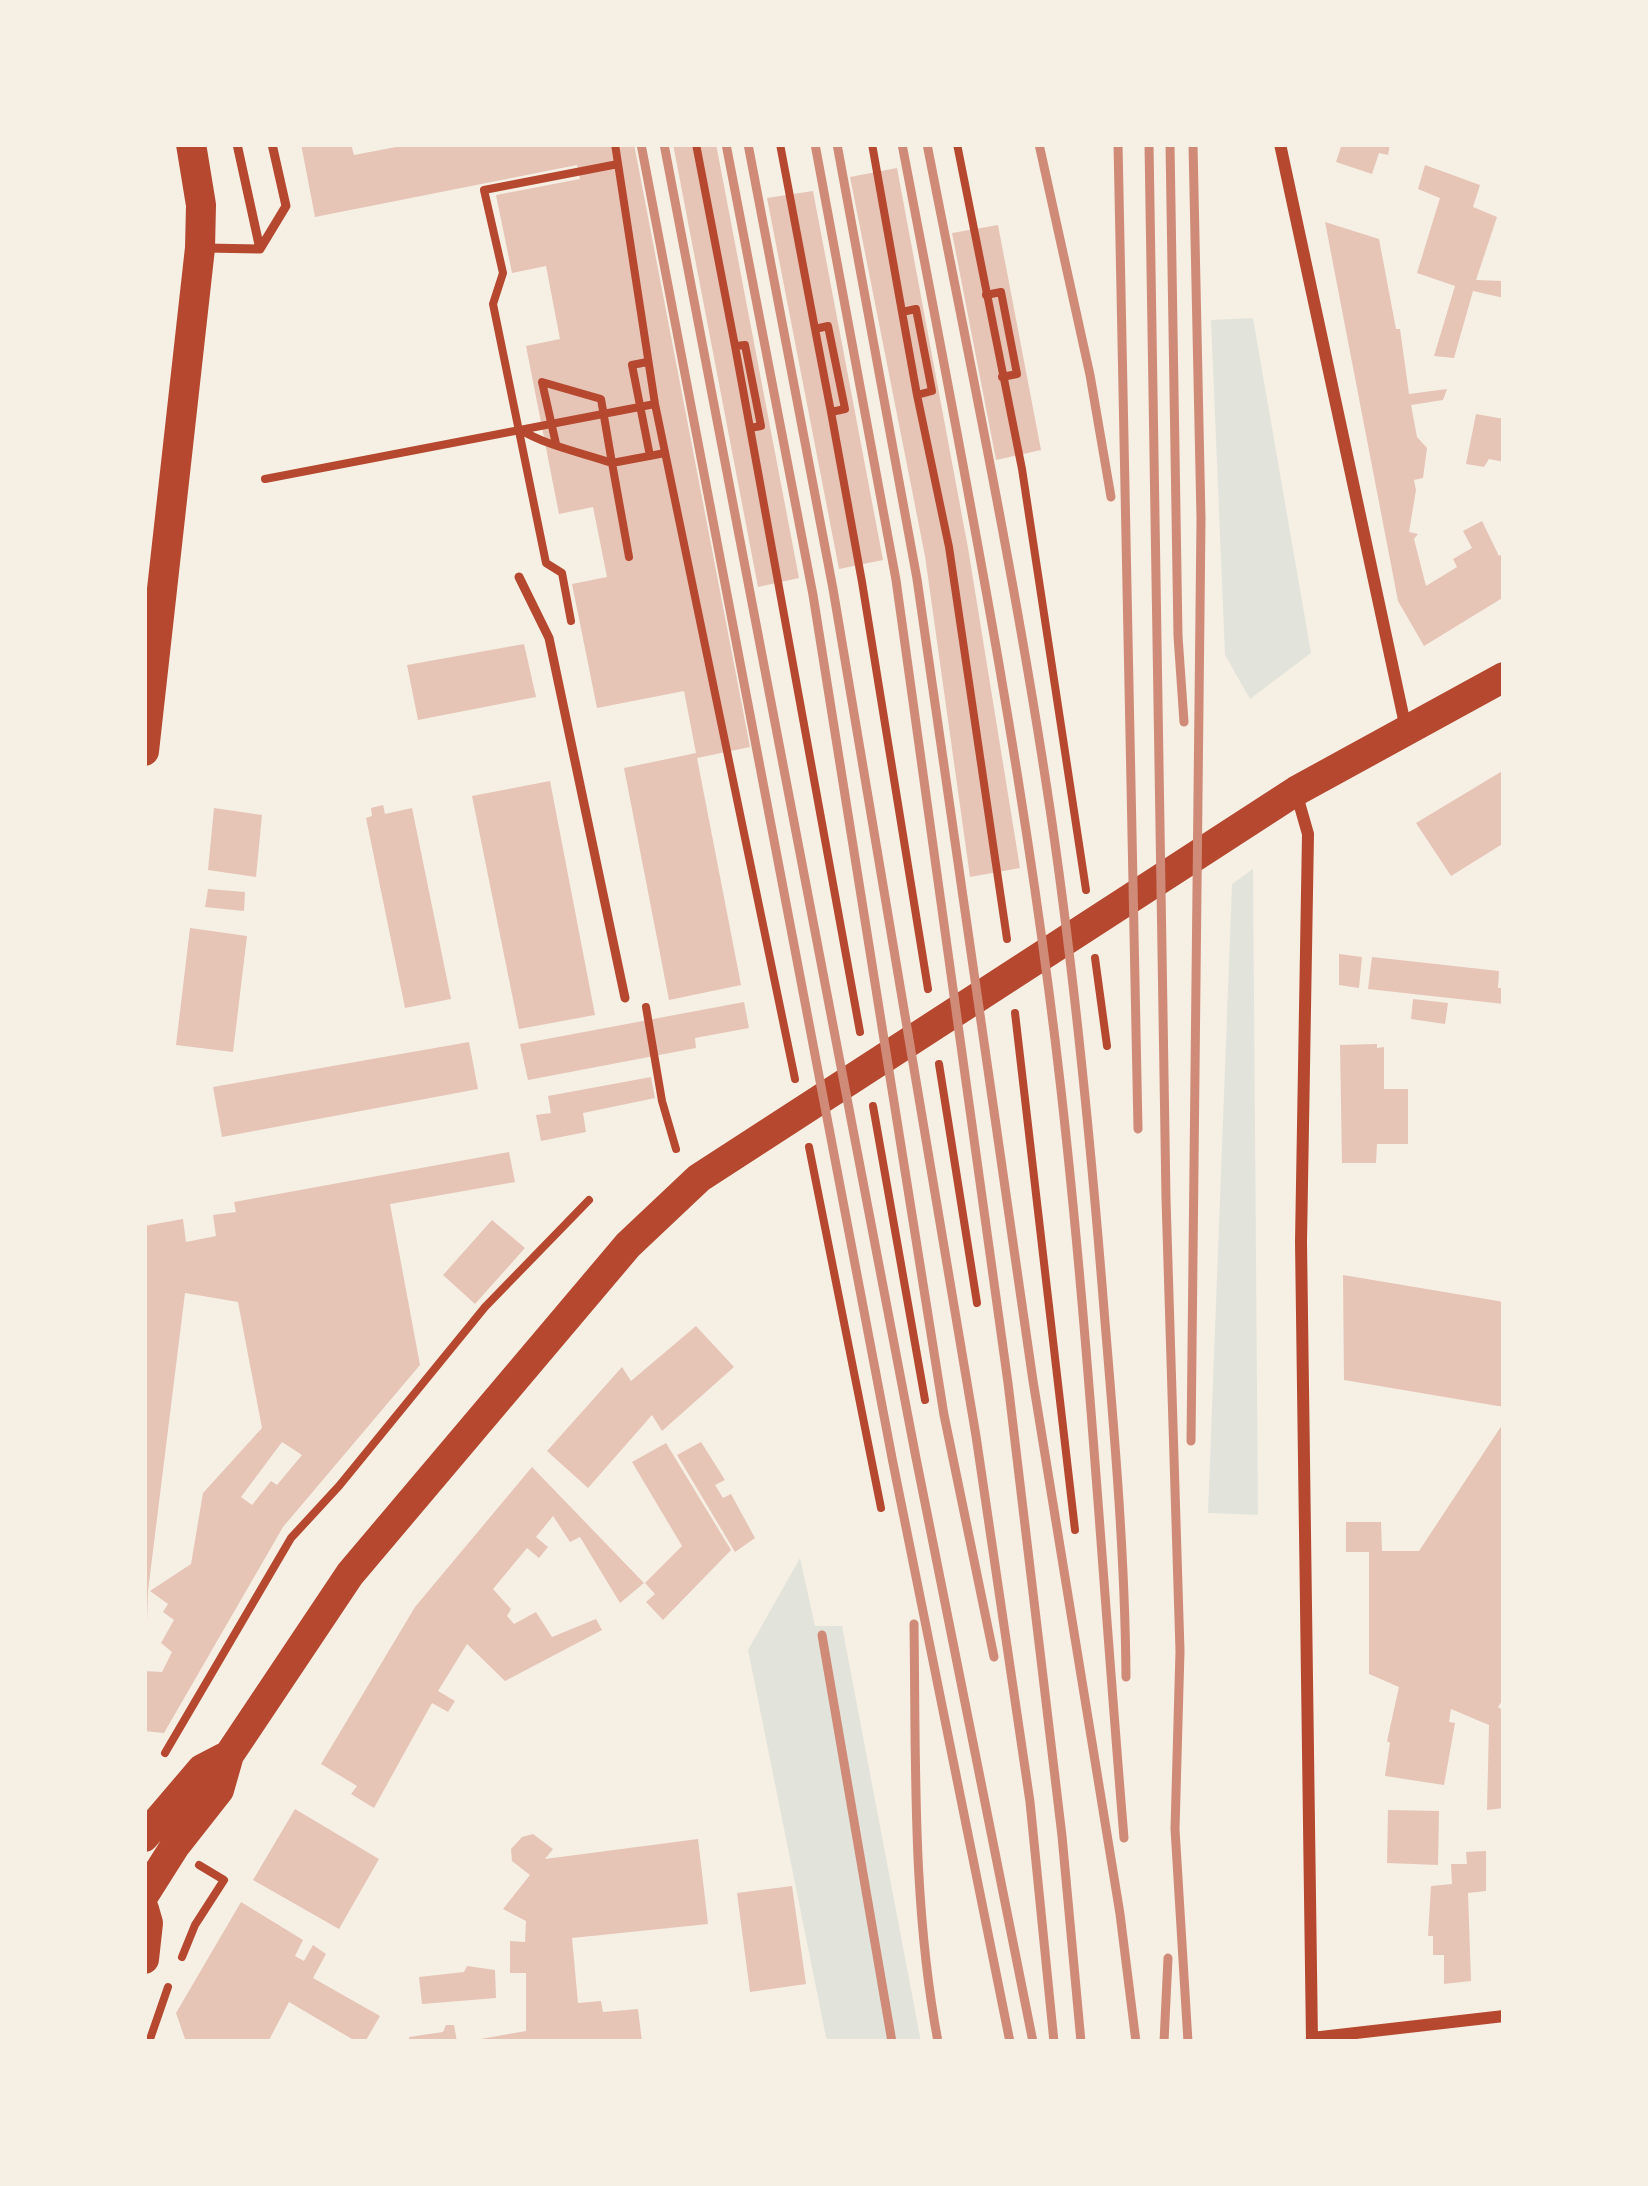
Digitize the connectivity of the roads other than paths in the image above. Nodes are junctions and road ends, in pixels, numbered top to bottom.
1 (191, 144) edge
2 (237, 144) edge
3 (272, 144) edge
4 (1280, 144) edge
5 (200, 248) junction
6 (260, 249) junction
7 (519, 577) dead end
8 (1504, 676) edge
9 (1407, 732) junction
10 (144, 751) edge
11 (1296, 791) junction
12 (625, 998) dead end
13 (229, 1755) junction
14 (144, 1837) edge
15 (144, 1894) edge
16 (144, 1910) edge
17 (144, 1959) edge
18 (1504, 2016) edge
19 (1312, 2040) edge

1 - 5 main road
2 - 6 lane
3 - 6 lane
4 - 9 street
5 - 6 lane
5 - 10 main road
7 - 12 lane
8 - 9 main road
9 - 11 main road
11 - 13 main road
11 - 19 street
13 - 14 main road
13 - 15 main road
16 - 17 main road
18 - 19 street

